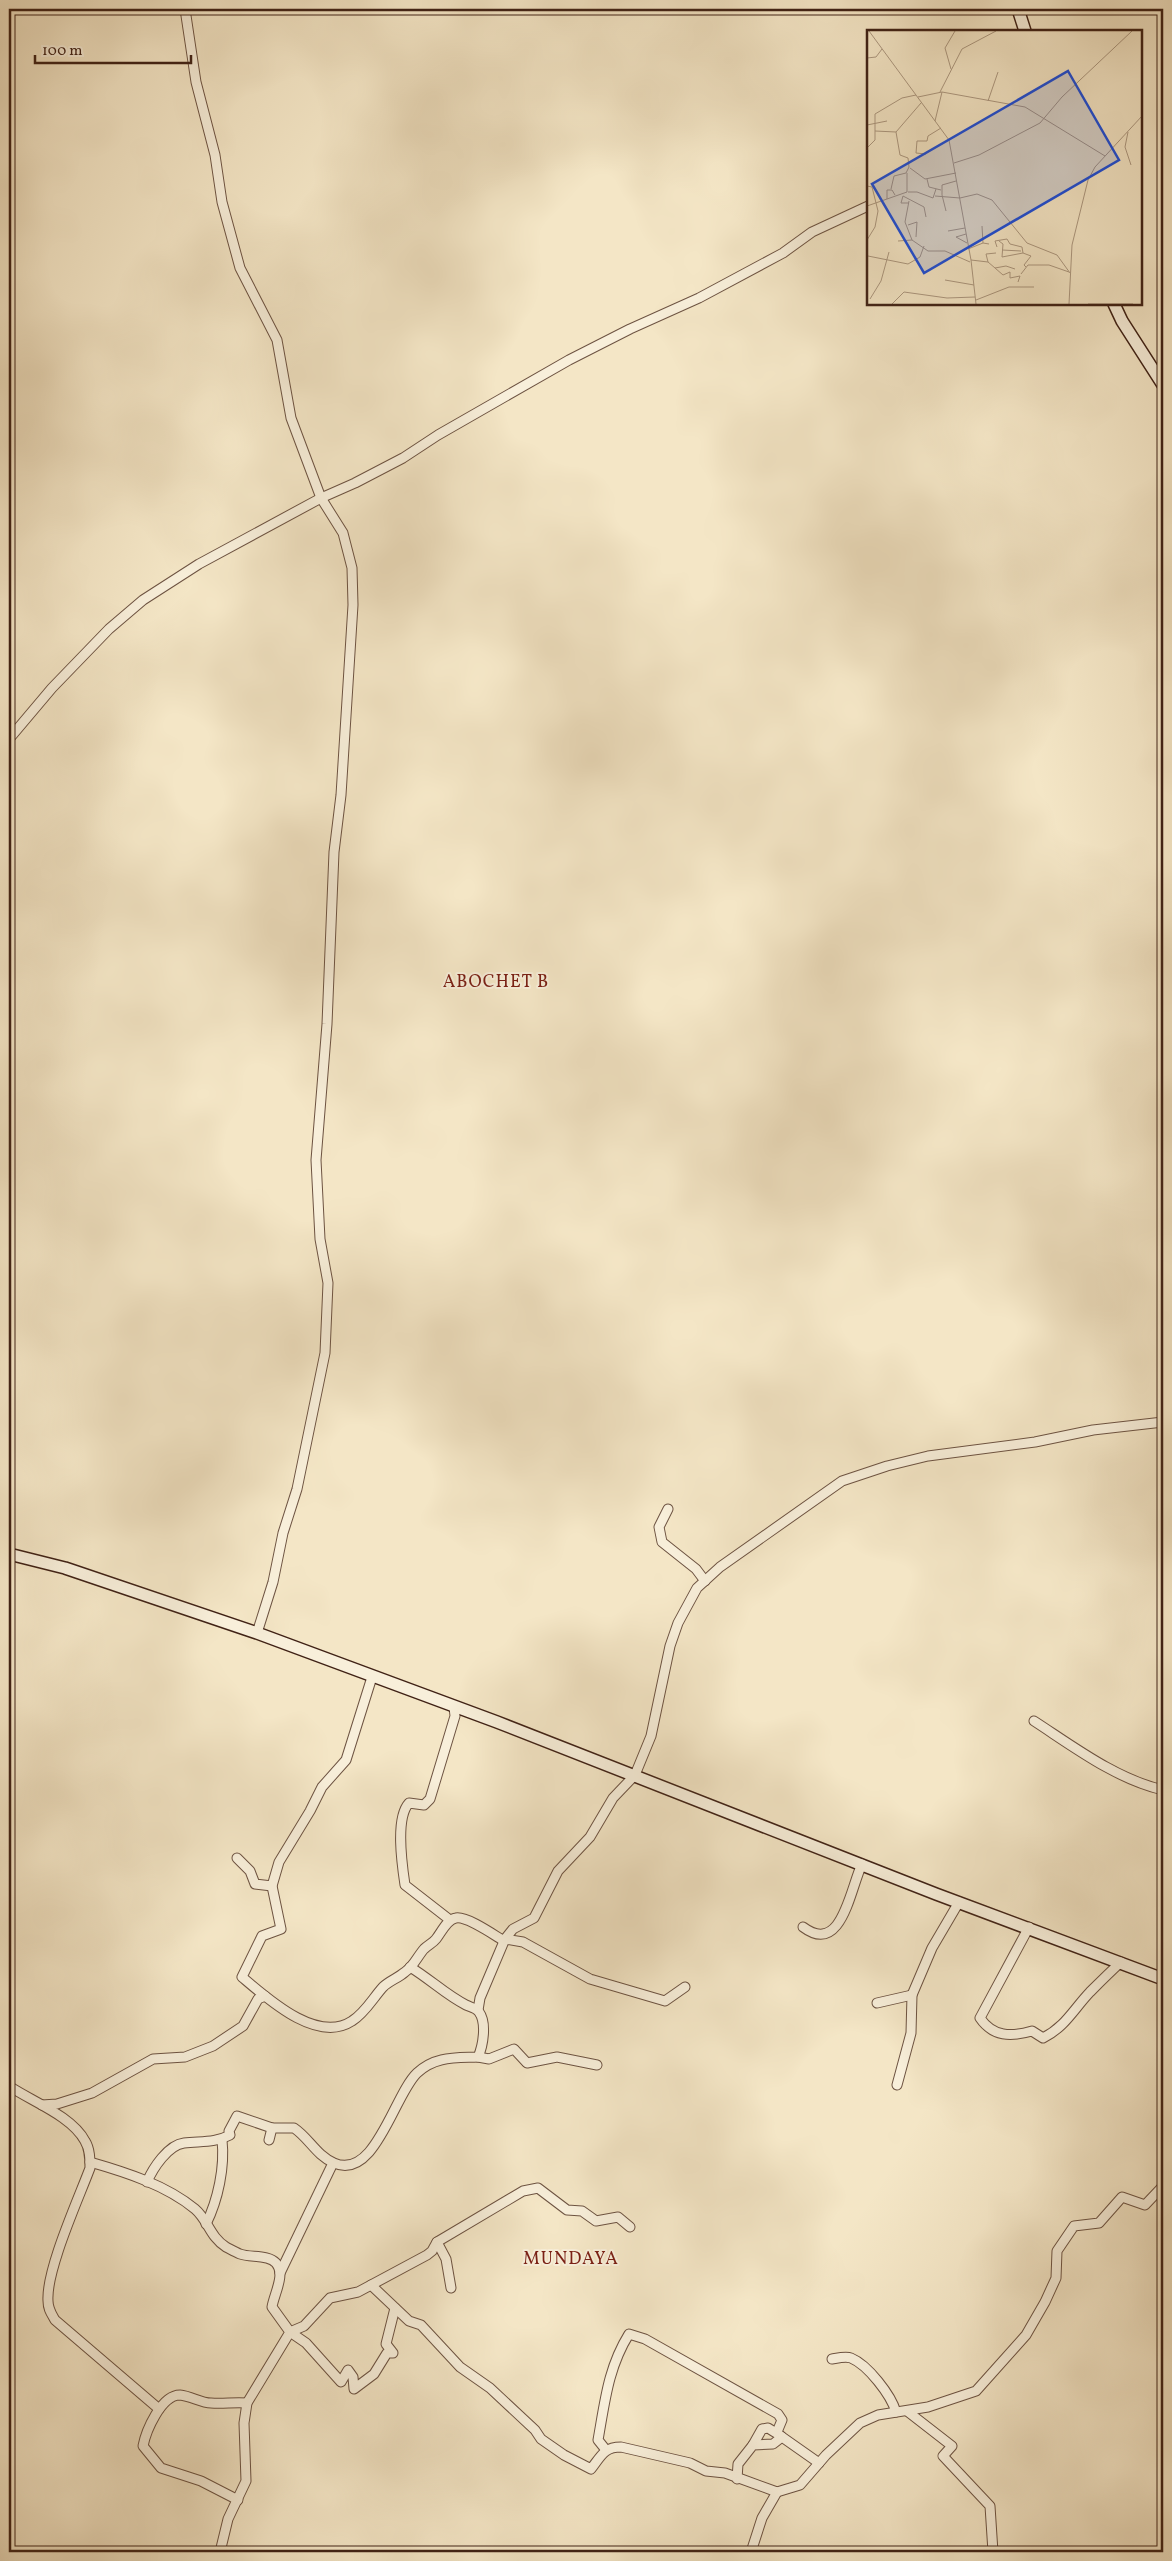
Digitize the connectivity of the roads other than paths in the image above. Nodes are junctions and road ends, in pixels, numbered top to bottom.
1 (186, 9) edge
2 (1018, 9) edge
3 (1025, 30) edge
4 (867, 206) edge
5 (1114, 305) edge
6 (1163, 385) edge
7 (320, 498) junction
8 (9, 739) edge
9 (1163, 1422) edge
10 (668, 1509) dead end
11 (9, 1554) edge
12 (705, 1581) junction
13 (257, 1634) junction
14 (372, 1677) junction
15 (454, 1707) junction
16 (1034, 1721) dead end
17 (635, 1775) junction
18 (1163, 1790) edge
19 (237, 1858) dead end
20 (862, 1864) junction
21 (272, 1886) junction
22 (959, 1902) junction
23 (450, 1920) junction
24 (802, 1927) dead end
25 (1029, 1928) junction
26 (505, 1940) junction
27 (1121, 1962) junction
28 (410, 1968) junction
29 (1163, 1979) edge
30 (685, 1987) dead end
31 (912, 1995) junction
32 (265, 1996) junction
33 (877, 2003) dead end
34 (478, 2010) junction
35 (478, 2057) junction
36 (597, 2065) dead end
37 (897, 2085) dead end
38 (9, 2086) edge
39 (41, 2105) junction
40 (272, 2128) junction
41 (222, 2140) junction
42 (269, 2140) dead end
43 (90, 2162) junction
44 (333, 2163) junction
45 (147, 2182) junction
46 (1163, 2186) edge
47 (206, 2224) junction
48 (630, 2227) dead end
49 (437, 2242) junction
50 (280, 2273) junction
51 (371, 2285) junction
52 (451, 2288) dead end
53 (395, 2308) junction
54 (290, 2332) junction
55 (832, 2359) dead end
56 (246, 2403) junction
57 (159, 2410) junction
58 (907, 2411) junction
59 (896, 2412) junction
60 (779, 2434) junction
61 (753, 2445) junction
62 (606, 2450) junction
63 (819, 2463) junction
64 (737, 2478) junction
65 (777, 2492) junction
66 (238, 2500) junction
67 (220, 2552) edge
68 (751, 2552) edge
69 (993, 2552) edge

1 - 7 street
2 - 3 main road
4 - 7 street
5 - 6 main road
7 - 8 street
7 - 13 street
9 - 12 street
10 - 12 street
11 - 13 main road
12 - 17 street
13 - 14 main road
14 - 15 main road
14 - 21 street
15 - 17 main road
15 - 23 street
16 - 18 street
17 - 20 main road
17 - 26 street
19 - 21 street
20 - 22 main road
20 - 24 street
21 - 32 street
22 - 25 main road
22 - 31 street
23 - 26 street
23 - 28 street
25 - 27 main road
25 - 27 street
26 - 30 street
26 - 34 street
27 - 29 main road
28 - 32 street
28 - 34 street
31 - 33 street
31 - 37 street
32 - 39 street
34 - 35 street
35 - 36 street
35 - 44 street
38 - 39 street
39 - 43 street
40 - 41 street
40 - 42 street
40 - 44 street
41 - 45 street
41 - 47 street
43 - 45 street
43 - 57 street
44 - 50 street
45 - 47 street
46 - 58 street
47 - 50 street
48 - 49 street
49 - 51 street
49 - 52 street
50 - 54 street
51 - 53 street
51 - 54 street
53 - 54 street
53 - 62 street
54 - 56 street
55 - 59 street
56 - 57 street
56 - 66 street
57 - 66 street
58 - 59 street
58 - 69 street
59 - 63 street
60 - 61 street
60 - 61 street
60 - 62 street
60 - 63 street
61 - 64 street
62 - 64 street
63 - 65 street
64 - 65 street
65 - 68 street
66 - 67 street

